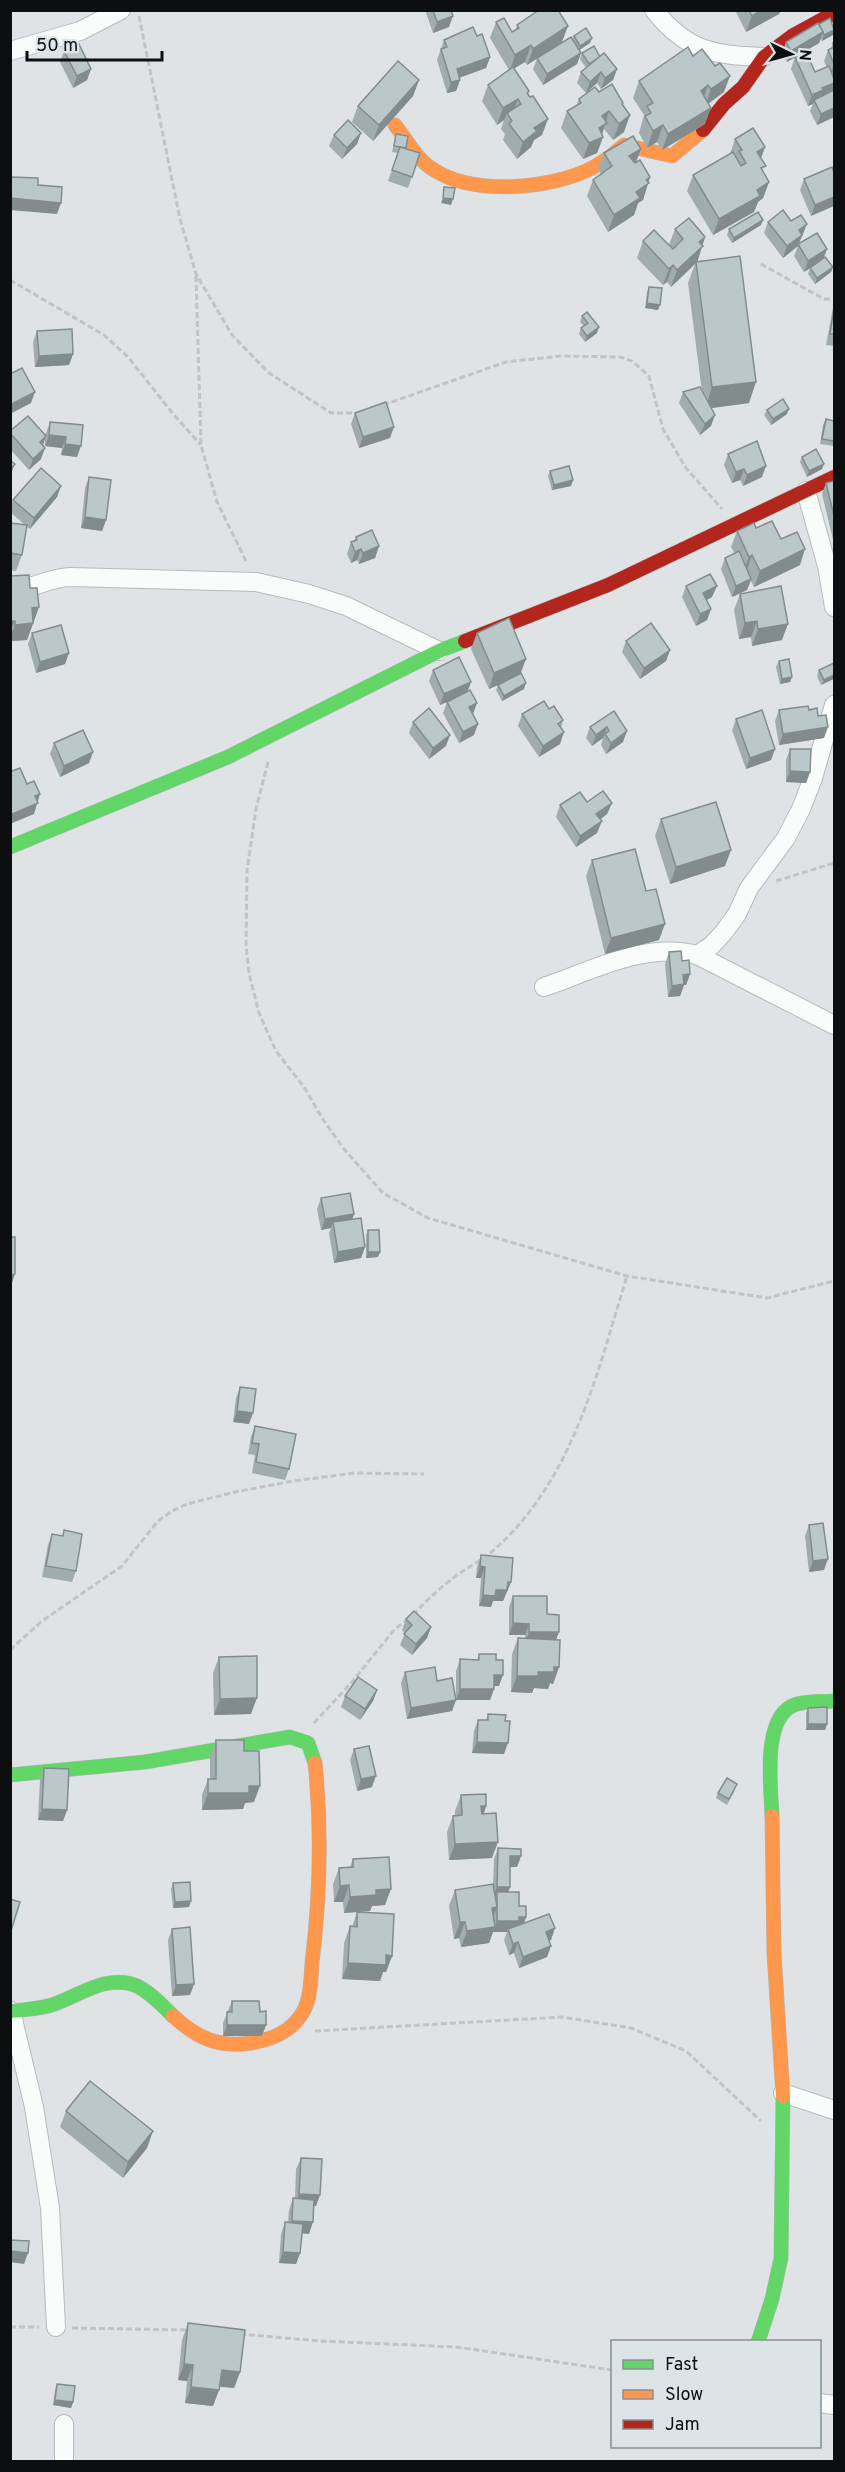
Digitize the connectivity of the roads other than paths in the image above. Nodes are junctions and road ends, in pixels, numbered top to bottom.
1 (654, 10) edge
2 (113, 12) edge
3 (834, 13) edge
4 (10, 51) edge
5 (764, 57) junction
6 (395, 125) dead end
7 (834, 477) edge
8 (806, 491) junction
9 (10, 590) edge
10 (834, 607) edge
11 (439, 651) junction
12 (834, 705) edge
13 (10, 848) edge
14 (697, 955) junction
15 (544, 987) dead end
16 (834, 1024) edge
17 (834, 1701) edge
18 (10, 1775) edge
19 (11, 2011) edge
20 (783, 2093) junction
21 (834, 2110) edge
22 (56, 2328) road end
23 (759, 2340) edge
24 (64, 2424) dead end
25 (64, 2462) edge

1 - 5 street
2 - 4 street
3 - 5 street
5 - 6 street
7 - 8 street
8 - 10 street
8 - 11 street
9 - 11 street
11 - 13 street
12 - 14 street
14 - 15 street
14 - 16 street
17 - 20 street
18 - 19 street
19 - 22 street
20 - 21 street
20 - 23 street
24 - 25 street

